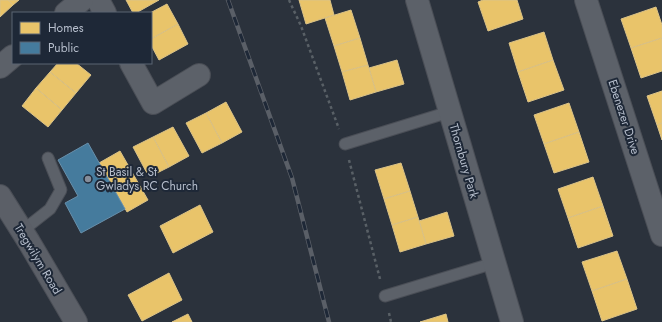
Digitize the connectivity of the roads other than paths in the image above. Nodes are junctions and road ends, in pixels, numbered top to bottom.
1 (82, 0) edge
2 (98, 0) edge
3 (417, 0) edge
4 (586, 0) edge
5 (67, 12) edge
6 (104, 12) edge
7 (12, 57) edge
8 (133, 64) edge
9 (0, 67) edge
10 (199, 75) dead end
11 (449, 112) junction
12 (345, 144) dead end
13 (48, 158) dead end
14 (0, 196) edge
15 (22, 231) junction
16 (662, 234) edge
17 (494, 263) junction
18 (385, 296) dead end
19 (76, 322) edge
20 (512, 322) edge

1 - 5 street
2 - 6 street
3 - 11 street, Thornbury Park
4 - 16 street, Ebenezer Drive
7 - 9 street
8 - 10 street
11 - 12 lane
11 - 17 street, Thornbury Park
13 - 15 lane
14 - 15 street, Tregwilym Road
15 - 19 street, Tregwilym Road
17 - 18 lane
17 - 20 street, Thornbury Park

